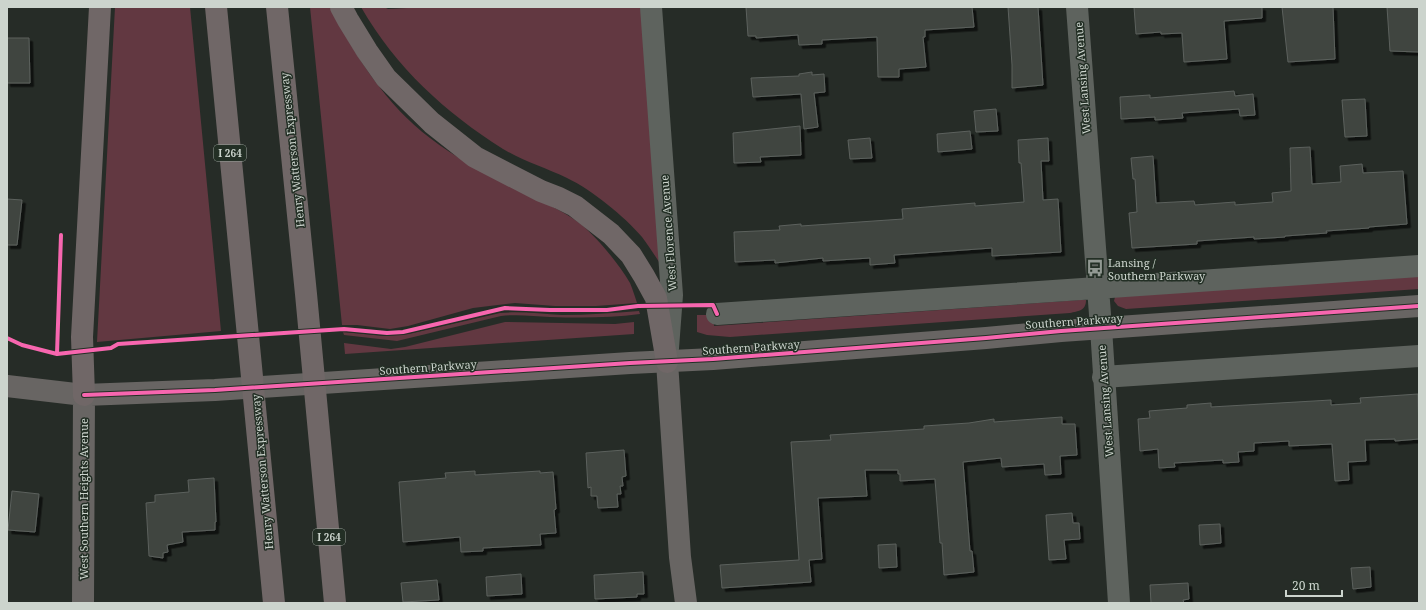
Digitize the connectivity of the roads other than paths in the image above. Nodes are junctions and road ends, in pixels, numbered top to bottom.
1 (100, 7) edge
2 (216, 7) edge
3 (277, 7) edge
4 (341, 7) edge
5 (651, 7) edge
6 (1077, 7) edge
7 (1419, 266) edge
8 (1097, 288) junction
9 (1419, 306) edge
10 (717, 314) dead end
11 (1100, 328) junction
12 (1419, 356) edge
13 (668, 362) junction
14 (1103, 377) junction
15 (7, 386) edge
16 (84, 394) junction
17 (83, 603) edge
18 (274, 603) edge
19 (335, 603) edge
20 (686, 603) edge
21 (1119, 603) edge

1 - 16 highway
2 - 18 highway, Henry Watterson Expressway / I 264
3 - 19 highway, Henry Watterson Expressway / I 264
4 - 13 highway
5 - 13 street, West Florence Avenue
6 - 8 street, West Lansing Avenue
7 - 8 street
8 - 10 street
8 - 11 street, West Lansing Avenue
9 - 11 main road, Southern Parkway
11 - 13 main road, Southern Parkway
11 - 14 street, West Lansing Avenue
12 - 14 street
13 - 16 main road, Southern Parkway
13 - 20 main road, West Florence Avenue
14 - 21 street, West Lansing Avenue
15 - 16 main road, Southern Parkway
16 - 17 main road, West Southern Heights Avenue

